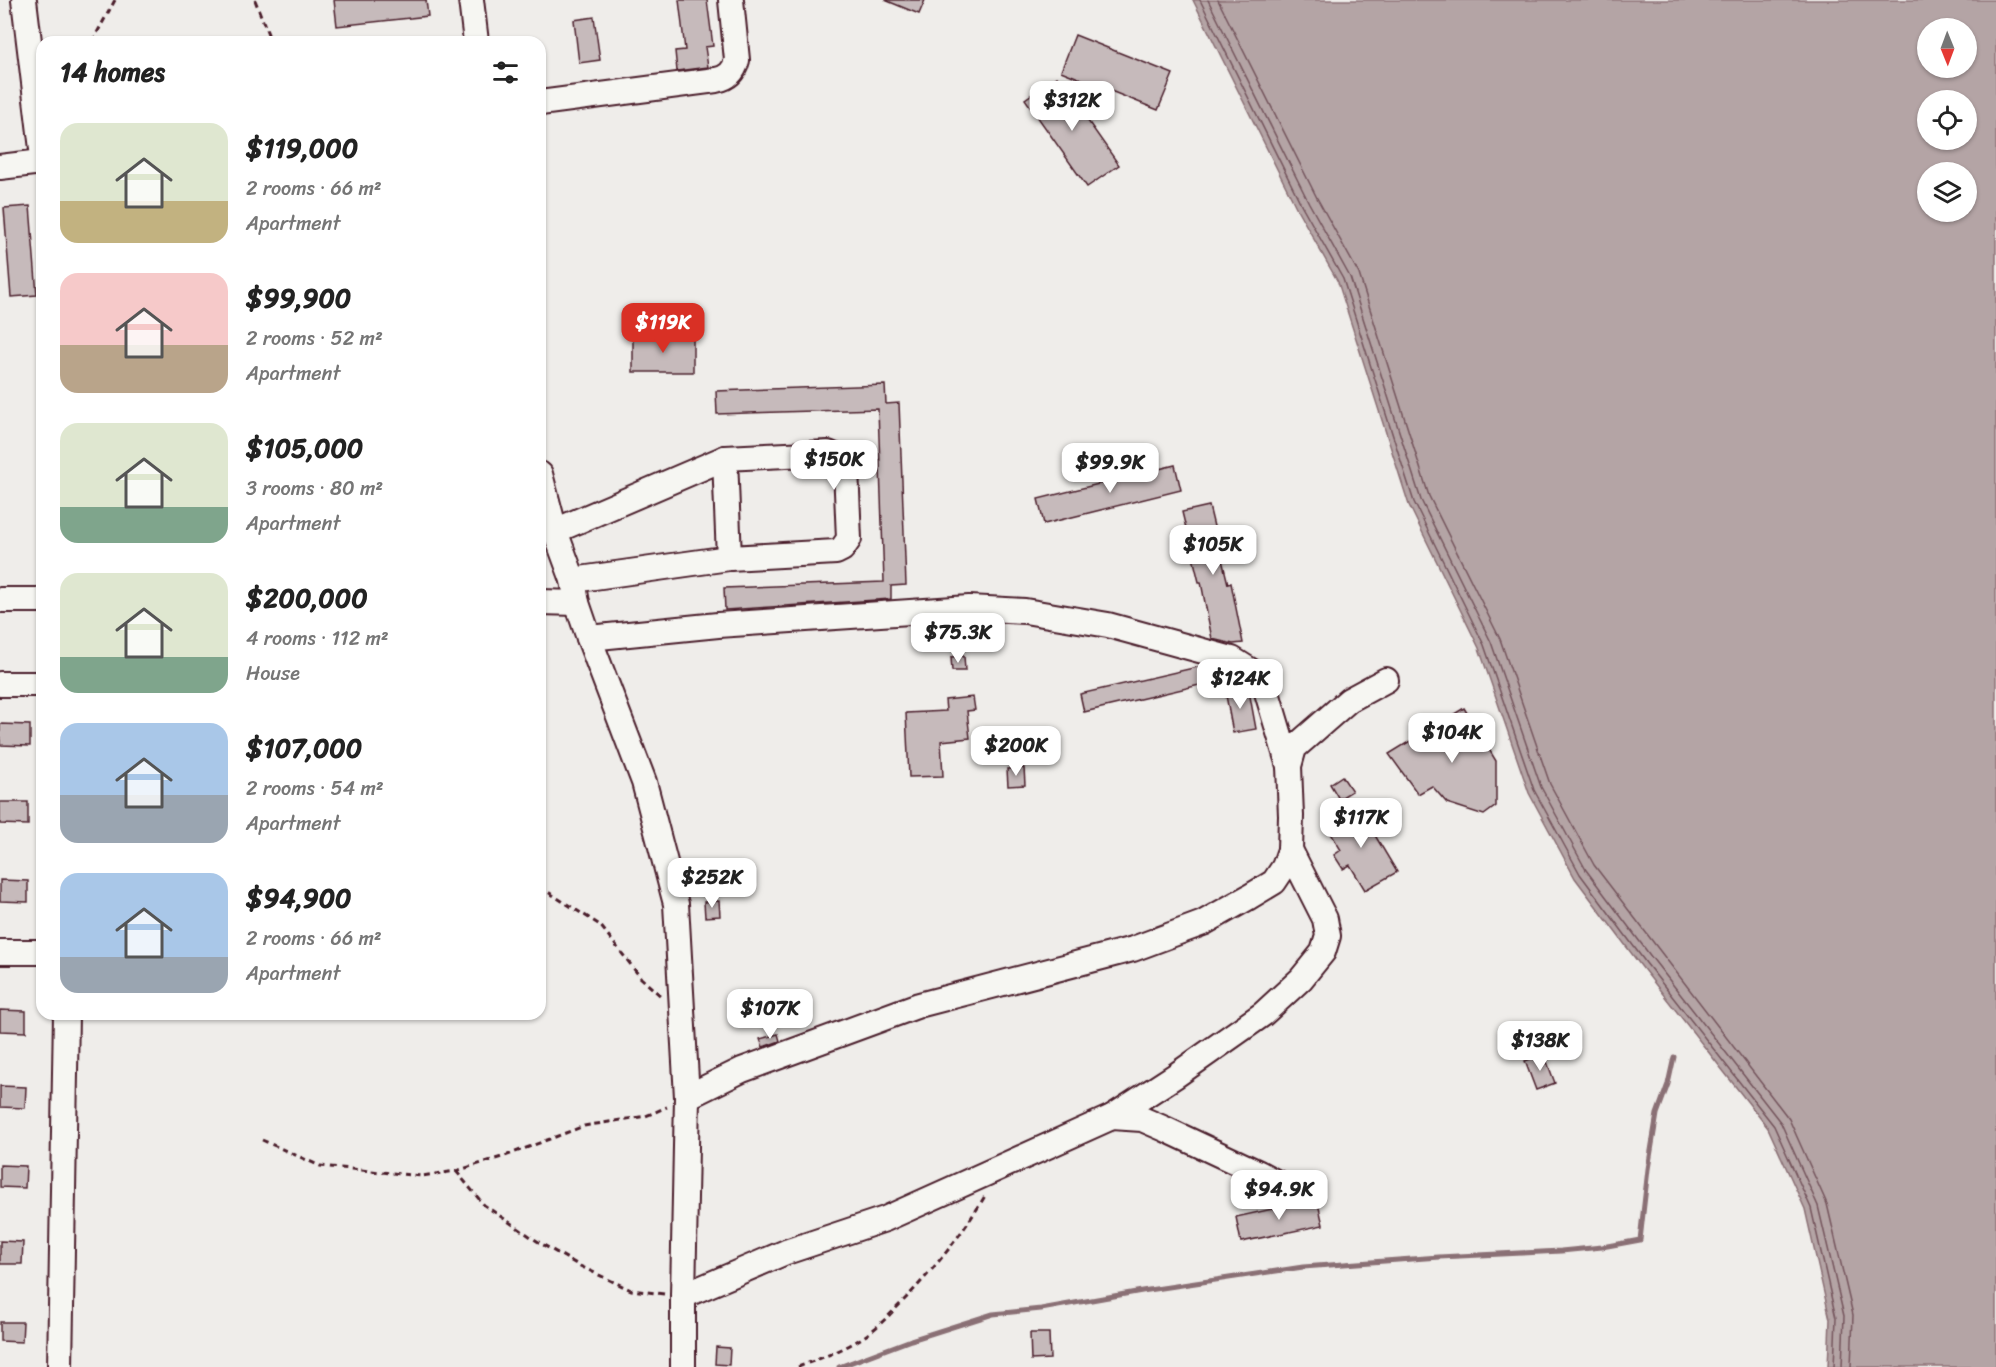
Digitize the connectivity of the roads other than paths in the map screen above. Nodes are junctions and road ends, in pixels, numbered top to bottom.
1 (24, 0) edge
2 (471, 0) edge
3 (730, 0) edge
4 (475, 36) edge
5 (36, 99) edge
6 (546, 102) edge
7 (36, 163) edge
8 (0, 167) edge
9 (725, 458) junction
10 (546, 497) edge
11 (555, 531) junction
12 (729, 558) junction
13 (575, 591) junction
14 (0, 600) edge
15 (36, 600) edge
16 (546, 600) edge
17 (589, 638) junction
18 (1386, 680) dead end
19 (0, 684) edge
20 (36, 684) edge
21 (1289, 766) junction
22 (1290, 850) junction
23 (0, 952) edge
24 (36, 952) edge
25 (66, 1020) edge
26 (687, 1097) junction
27 (1112, 1117) junction
28 (1294, 1192) dead end
29 (683, 1296) junction
30 (60, 1367) edge
31 (683, 1367) edge

1 - 5 street
2 - 4 street
3 - 6 street
7 - 8 street
9 - 11 street
9 - 12 street
9 - 12 street
10 - 11 street
11 - 13 street
12 - 13 street
13 - 16 street
13 - 17 street
14 - 15 street
17 - 21 street
17 - 26 street
18 - 21 street
19 - 20 street
21 - 22 street
22 - 26 street
22 - 27 street
23 - 24 street
25 - 30 street
26 - 29 street
27 - 28 street
27 - 29 street
29 - 31 street

